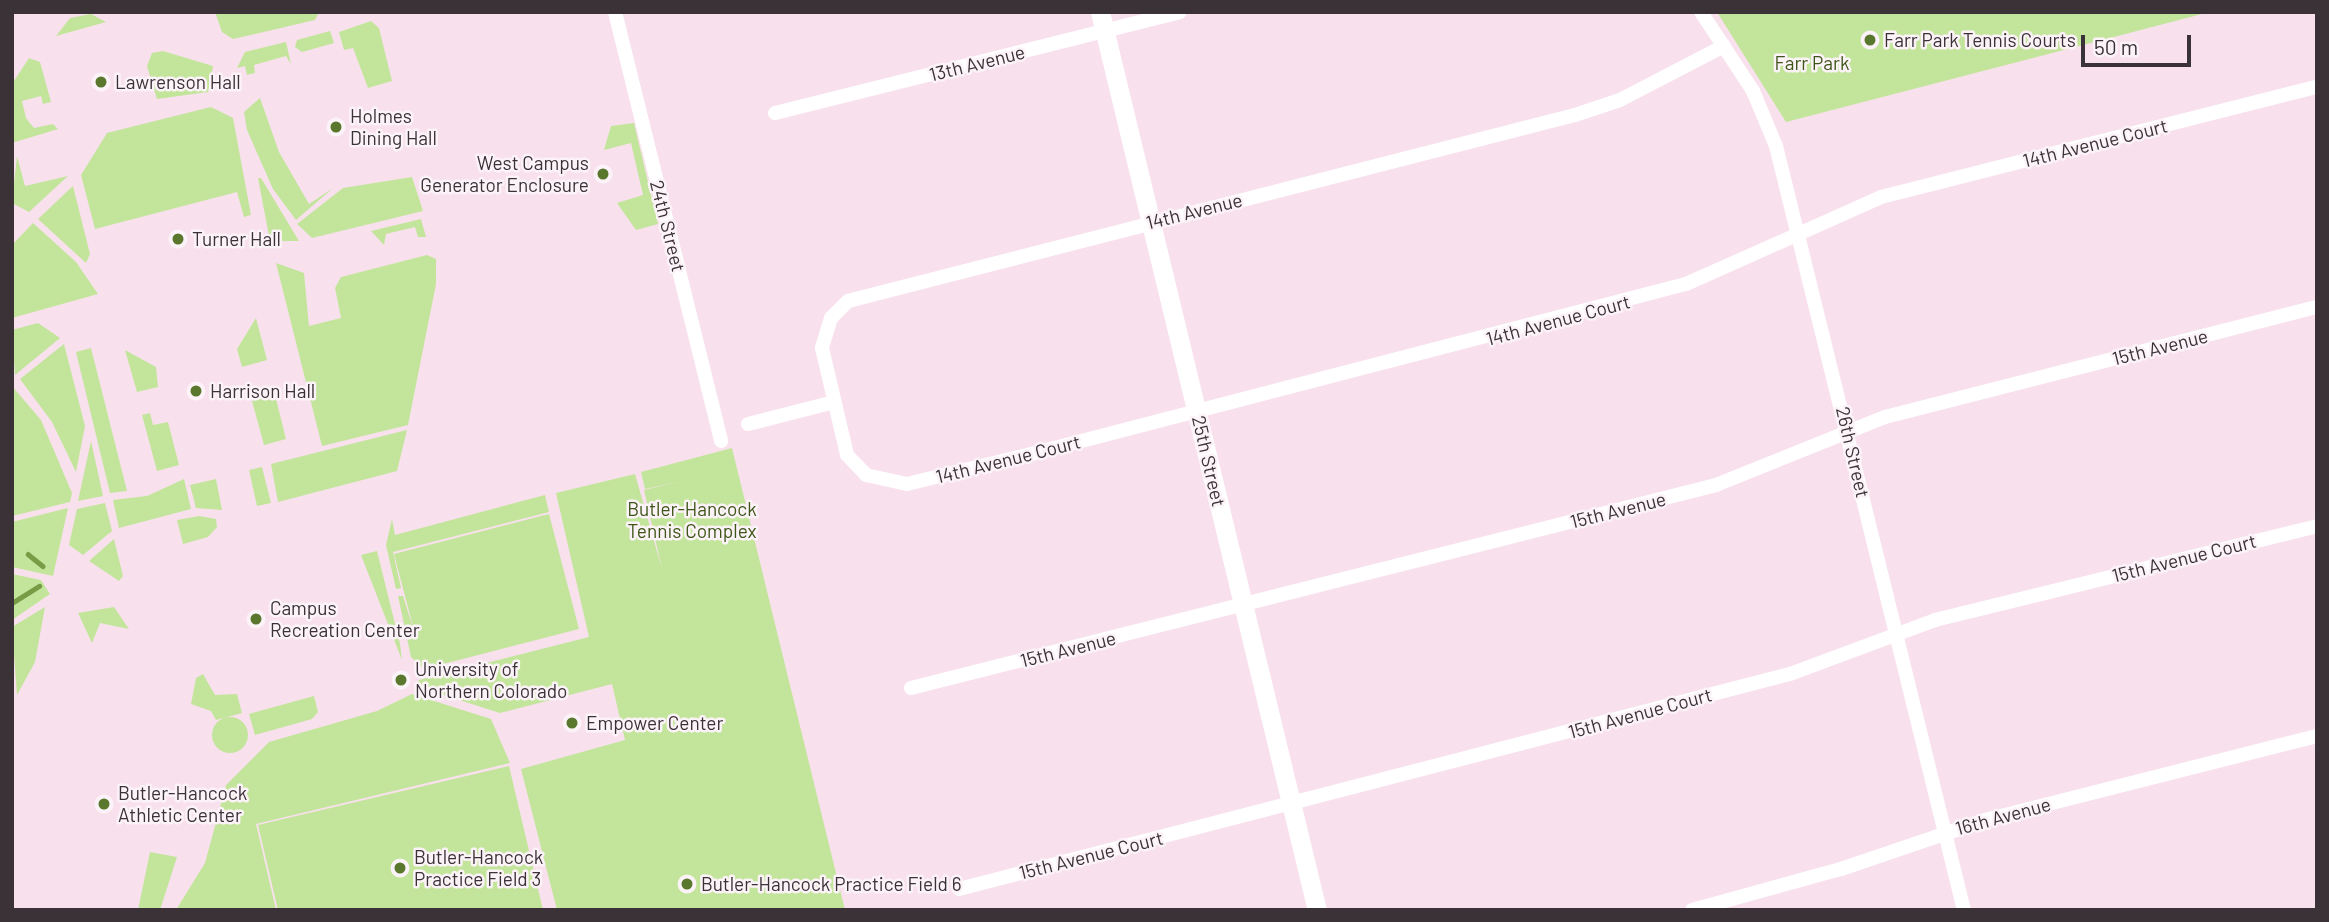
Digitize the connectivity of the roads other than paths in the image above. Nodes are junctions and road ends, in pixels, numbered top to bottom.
1 (615, 12) edge
2 (1180, 12) edge
3 (1701, 12) edge
4 (1103, 22) edge
5 (1724, 46) junction
6 (2317, 87) edge
7 (775, 113) dead end
8 (1150, 222) junction
9 (1800, 230) junction
10 (2317, 307) edge
11 (834, 402) junction
12 (1198, 410) junction
13 (748, 424) dead end
14 (1848, 431) junction
15 (721, 441) dead end
16 (2317, 526) edge
17 (1245, 605) junction
18 (1896, 632) junction
19 (911, 688) dead end
20 (2317, 736) edge
21 (1290, 804) junction
22 (1945, 832) junction
23 (959, 889) dead end
24 (1317, 910) edge
25 (1692, 910) edge
26 (1964, 910) edge

1 - 15 street, 24th Street
2 - 4 street, 13th Avenue
3 - 5 street, 26th Street
4 - 7 street, 13th Avenue
4 - 8 street, 25th Street
5 - 8 street, 14th Avenue
5 - 9 street, 26th Street
6 - 9 street, 14th Avenue Court
8 - 11 street, 14th Avenue
8 - 12 street, 25th Street
9 - 12 street, 14th Avenue Court
9 - 14 street, 26th Street
10 - 14 street, 15th Avenue
11 - 12 street, 14th Avenue Court
11 - 13 street
12 - 17 street, 25th Street
14 - 17 street, 15th Avenue
14 - 18 street, 26th Street
16 - 18 street, 15th Avenue Court
17 - 19 street, 15th Avenue
17 - 21 street, 25th Street
18 - 21 street, 15th Avenue Court
18 - 22 street, 26th Street
20 - 22 street, 16th Avenue
21 - 23 street, 15th Avenue Court
21 - 24 street, 25th Street
22 - 25 street, 16th Avenue
22 - 26 street, 26th Street

